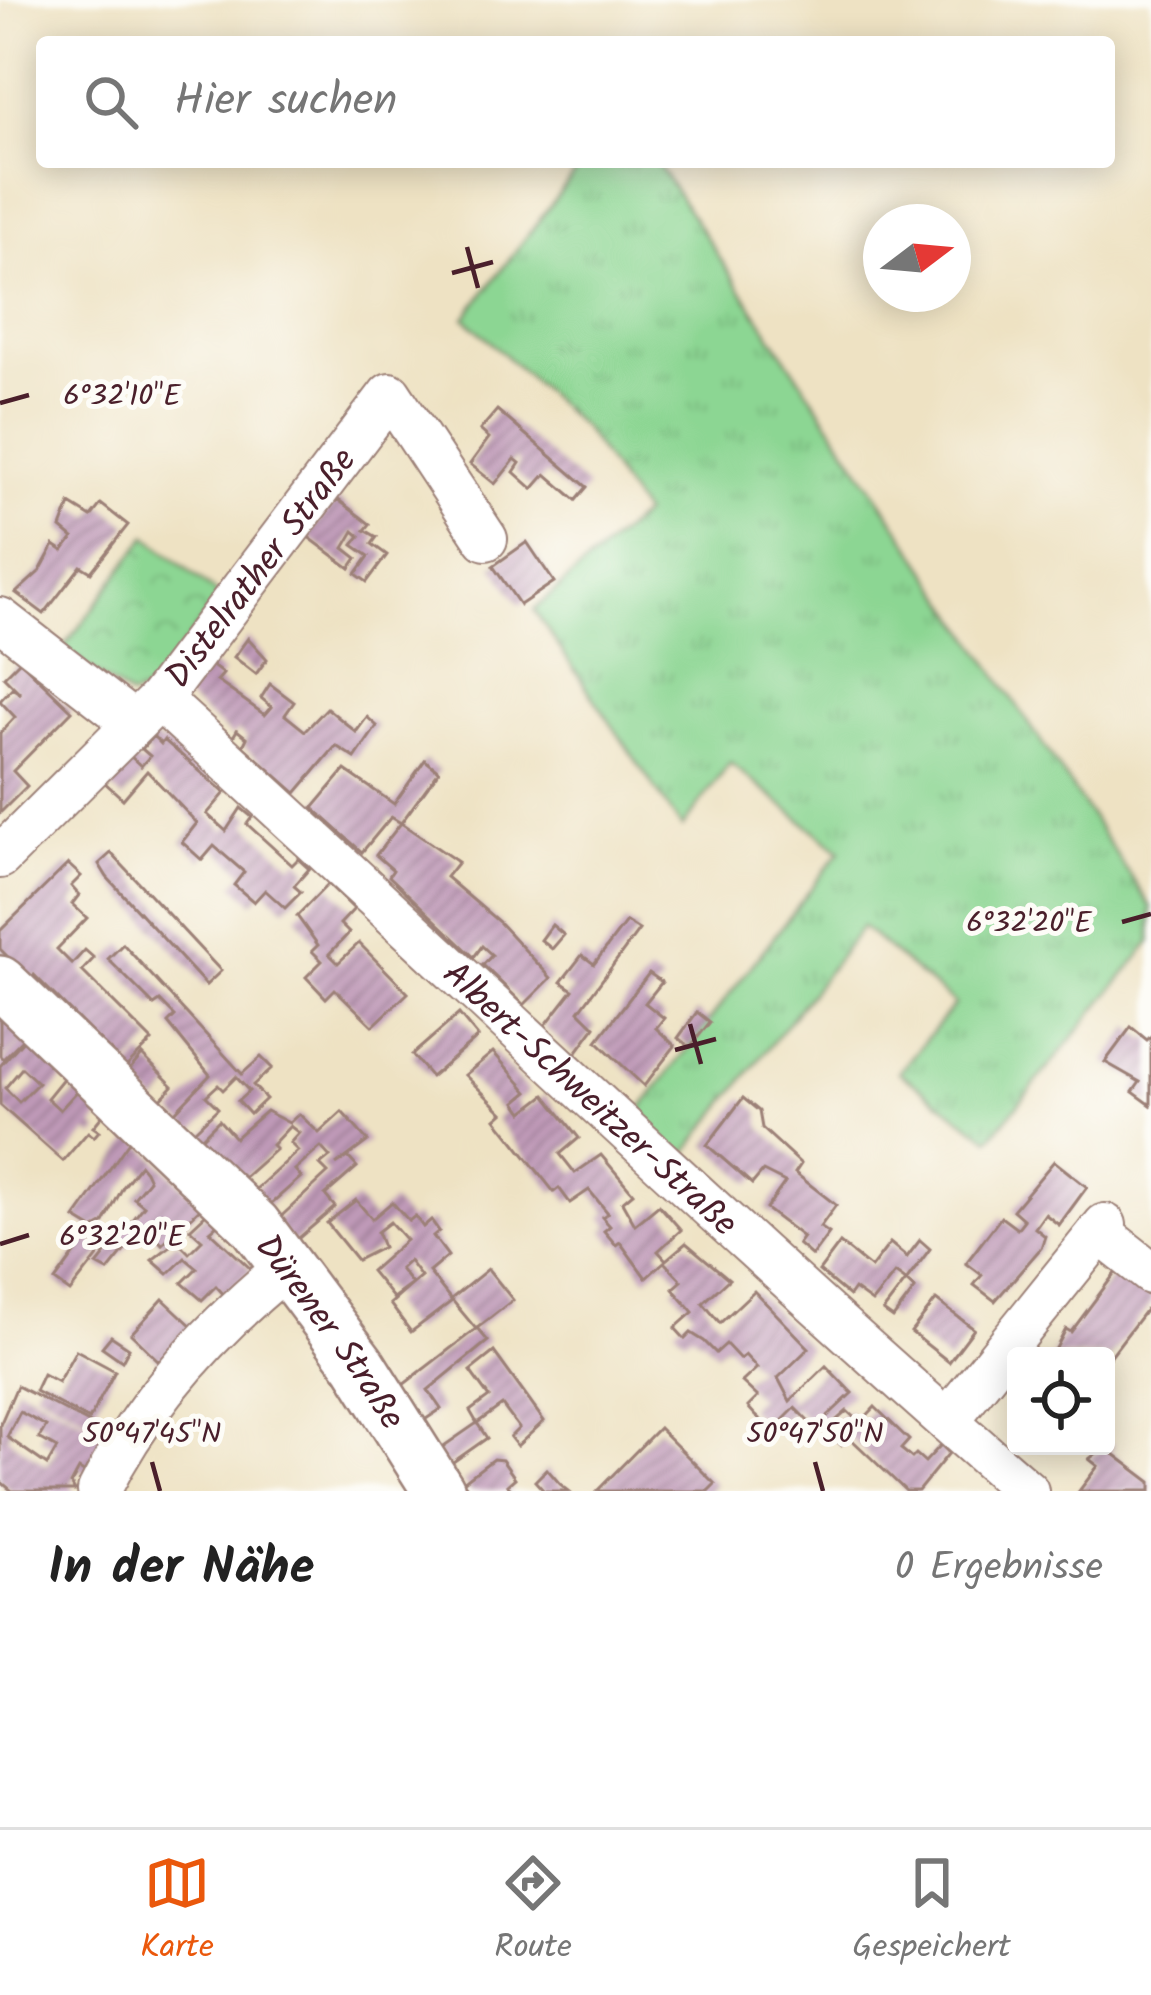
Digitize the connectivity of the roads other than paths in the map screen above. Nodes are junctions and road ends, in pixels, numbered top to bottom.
1 (486, 539) dead end
2 (0, 619) edge
3 (146, 711) junction
4 (0, 857) edge
5 (0, 982) edge
6 (288, 1266) junction
7 (1151, 1274) edge
8 (946, 1421) junction
9 (99, 1491) edge
10 (439, 1491) edge
11 (1027, 1491) edge

1 - 3 street, Distelrather Straße
2 - 3 street, Albert-Schweitzer-Straße
3 - 4 street, Distelrather Straße
3 - 8 street, Albert-Schweitzer-Straße
5 - 6 main road, Dürener Straße
6 - 9 street
6 - 10 main road, Dürener Straße
7 - 8 street
8 - 11 street, Albert-Schweitzer-Straße

